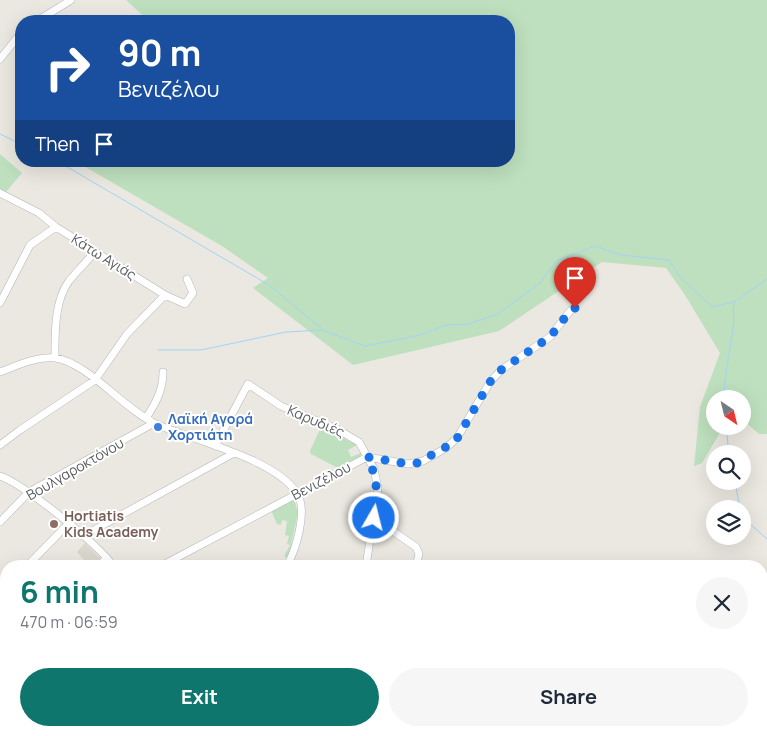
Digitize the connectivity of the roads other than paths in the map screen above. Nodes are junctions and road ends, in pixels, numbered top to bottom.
1 (71, 0) edge
2 (47, 15) edge
3 (15, 40) edge
4 (0, 59) edge
5 (1, 196) edge
6 (56, 227) junction
7 (95, 251) junction
8 (187, 279) dead end
9 (164, 295) junction
10 (0, 303) edge
11 (575, 308) dead end
12 (54, 358) junction
13 (0, 372) edge
14 (163, 372) dead end
15 (95, 380) junction
16 (146, 418) junction
17 (154, 423) junction
18 (0, 445) edge
19 (215, 446) junction
20 (234, 453) junction
21 (367, 457) junction
22 (0, 476) edge
23 (29, 492) junction
24 (297, 494) junction
25 (374, 518) junction
26 (0, 522) edge
27 (68, 524) junction
28 (83, 536) junction
29 (107, 558) joint
30 (33, 560) edge
31 (105, 560) edge
32 (173, 560) edge
33 (289, 560) edge
34 (367, 560) edge
35 (418, 560) edge

1 - 2 street
3 - 4 street
5 - 6 street, Κάτω Αγιάς
6 - 7 street, Κάτω Αγιάς
6 - 10 street
7 - 9 street, Κάτω Αγιάς
7 - 12 street
8 - 9 street, Κάτω Αγιάς
9 - 15 street
11 - 21 street, Βενιζέλου
12 - 13 street
12 - 15 street
14 - 16 street
15 - 16 street
15 - 18 street
16 - 17 street
17 - 19 street
17 - 23 street, Βουλγαροκτόνου
19 - 20 street
19 - 21 street, Καρυδιές
20 - 24 street
20 - 28 street
21 - 24 street, Βενιζέλου
21 - 25 street, Καρυδιές
22 - 23 street
23 - 26 street, Βουλγαροκτόνου
23 - 27 street
24 - 32 street, Βενιζέλου
24 - 33 street
25 - 34 street, Καρυδιές
25 - 35 street
27 - 28 street
27 - 30 street
28 - 29 street
29 - 31 street

